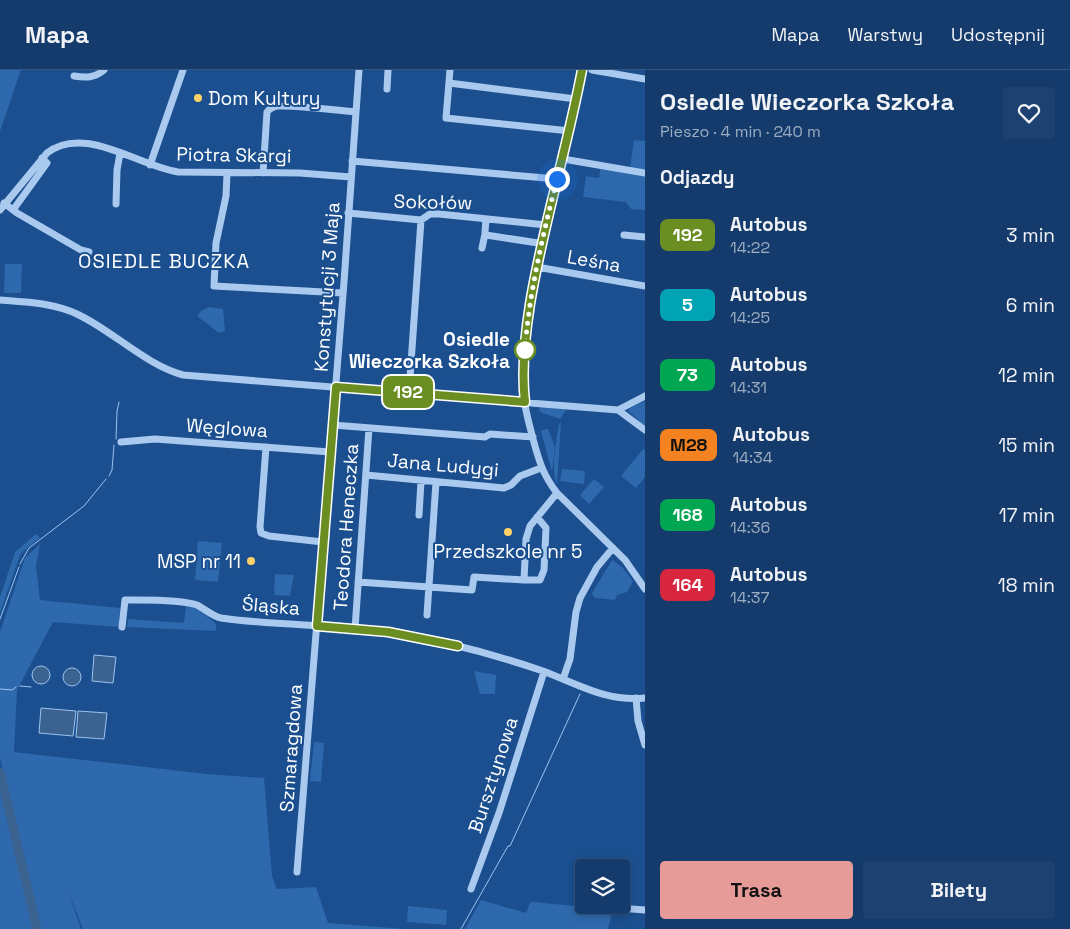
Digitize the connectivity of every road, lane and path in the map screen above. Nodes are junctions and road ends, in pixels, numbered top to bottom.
1 (104, 70) edge
2 (183, 70) edge
3 (359, 70) edge
4 (388, 70) edge
5 (450, 70) edge
6 (582, 70) edge
7 (592, 70) edge
8 (74, 76) dead end
9 (645, 79) edge
10 (449, 84) junction
11 (386, 88) dead end
12 (576, 99) junction
13 (356, 112) junction
14 (570, 131) junction
15 (120, 153) junction
16 (42, 158) junction
17 (563, 159) junction
18 (352, 161) junction
19 (150, 165) junction
20 (263, 173) junction
21 (645, 173) edge
22 (227, 174) junction
23 (351, 177) junction
24 (557, 179) junction
25 (116, 204) dead end
26 (2, 206) edge
27 (13, 210) junction
28 (348, 213) junction
29 (421, 220) junction
30 (486, 220) junction
31 (546, 225) junction
32 (485, 234) junction
33 (624, 235) dead end
34 (645, 237) edge
35 (538, 243) dead end
36 (482, 248) dead end
37 (89, 252) dead end
38 (536, 267) junction
39 (645, 286) edge
40 (343, 293) junction
41 (0, 300) edge
42 (336, 387) junction
43 (409, 392) junction
44 (645, 396) edge
45 (525, 402) junction
46 (618, 410) junction
47 (332, 425) junction
48 (369, 428) junction
49 (645, 430) edge
50 (532, 437) junction
51 (121, 442) dead end
52 (266, 447) junction
53 (330, 452) junction
54 (541, 468) junction
55 (366, 475) junction
56 (421, 480) junction
57 (436, 482) junction
58 (557, 494) junction
59 (419, 514) dead end
60 (537, 516) junction
61 (323, 542) junction
62 (613, 548) junction
63 (524, 580) junction
64 (358, 582) junction
65 (429, 586) junction
66 (645, 589) edge
67 (427, 615) dead end
68 (317, 626) junction
69 (122, 627) dead end
70 (354, 629) junction
71 (544, 672) junction
72 (563, 679) junction
73 (636, 698) junction
74 (645, 698) edge
75 (645, 745) edge
76 (297, 872) dead end
77 (471, 889) dead end
78 (630, 909) edge
79 (645, 910) edge

1 - 8 street
2 - 19 street
3 - 13 street, Konstytucji 3 Maja
4 - 11 street
5 - 10 street
6 - 12 street
7 - 9 street
10 - 12 street
10 - 14 street
12 - 14 street
13 - 18 street, Konstytucji 3 Maja
13 - 20 street
14 - 17 street
15 - 16 street, Piotra Skargi
15 - 19 street, Piotra Skargi
15 - 25 street
16 - 26 street, Piotra Skargi
16 - 27 street
17 - 21 street
17 - 24 street
18 - 23 street, Konstytucji 3 Maja
18 - 24 street
19 - 22 street, Piotra Skargi
20 - 22 street, Piotra Skargi
20 - 23 street, Piotra Skargi
22 - 40 street
23 - 28 street, Konstytucji 3 Maja
24 - 31 street
26 - 27 street
27 - 37 street
28 - 29 street, Sokołów
28 - 40 street, Konstytucji 3 Maja
29 - 30 street, Sokołów
29 - 43 street
30 - 31 street, Sokołów
30 - 32 street
31 - 38 street
32 - 35 street
32 - 36 street
33 - 34 street
38 - 39 street, Leśna
38 - 45 street
40 - 42 street, Konstytucji 3 Maja
41 - 42 street
42 - 43 street
42 - 47 street, Konstytucji 3 Maja
43 - 45 street
44 - 46 street
45 - 46 street
45 - 50 street
46 - 49 street
47 - 48 street
47 - 53 street, Konstytucji 3 Maja
48 - 50 street
48 - 55 street, Teodora Heneczka
50 - 54 street
51 - 52 street, Węglowa
52 - 53 street, Węglowa
52 - 61 street
53 - 61 street, Konstytucji 3 Maja
54 - 57 street, Jana Ludygi
54 - 58 street
55 - 56 street, Jana Ludygi
55 - 64 street, Teodora Heneczka
56 - 57 street, Jana Ludygi
56 - 59 street
57 - 65 street
58 - 60 street
58 - 62 street
60 - 63 street
60 - 63 street
61 - 68 street, Konstytucji 3 Maja
62 - 66 street
62 - 72 street
63 - 65 street
64 - 65 street
64 - 70 street, Teodora Heneczka
65 - 67 street
68 - 69 street, Śląska
68 - 70 street, Śląska
68 - 76 street, Szmaragdowa
70 - 71 street, Śląska
71 - 72 street, Śląska
71 - 77 street, Bursztynowa
72 - 73 street, Śląska
73 - 74 street, Śląska
73 - 75 street
78 - 79 street

